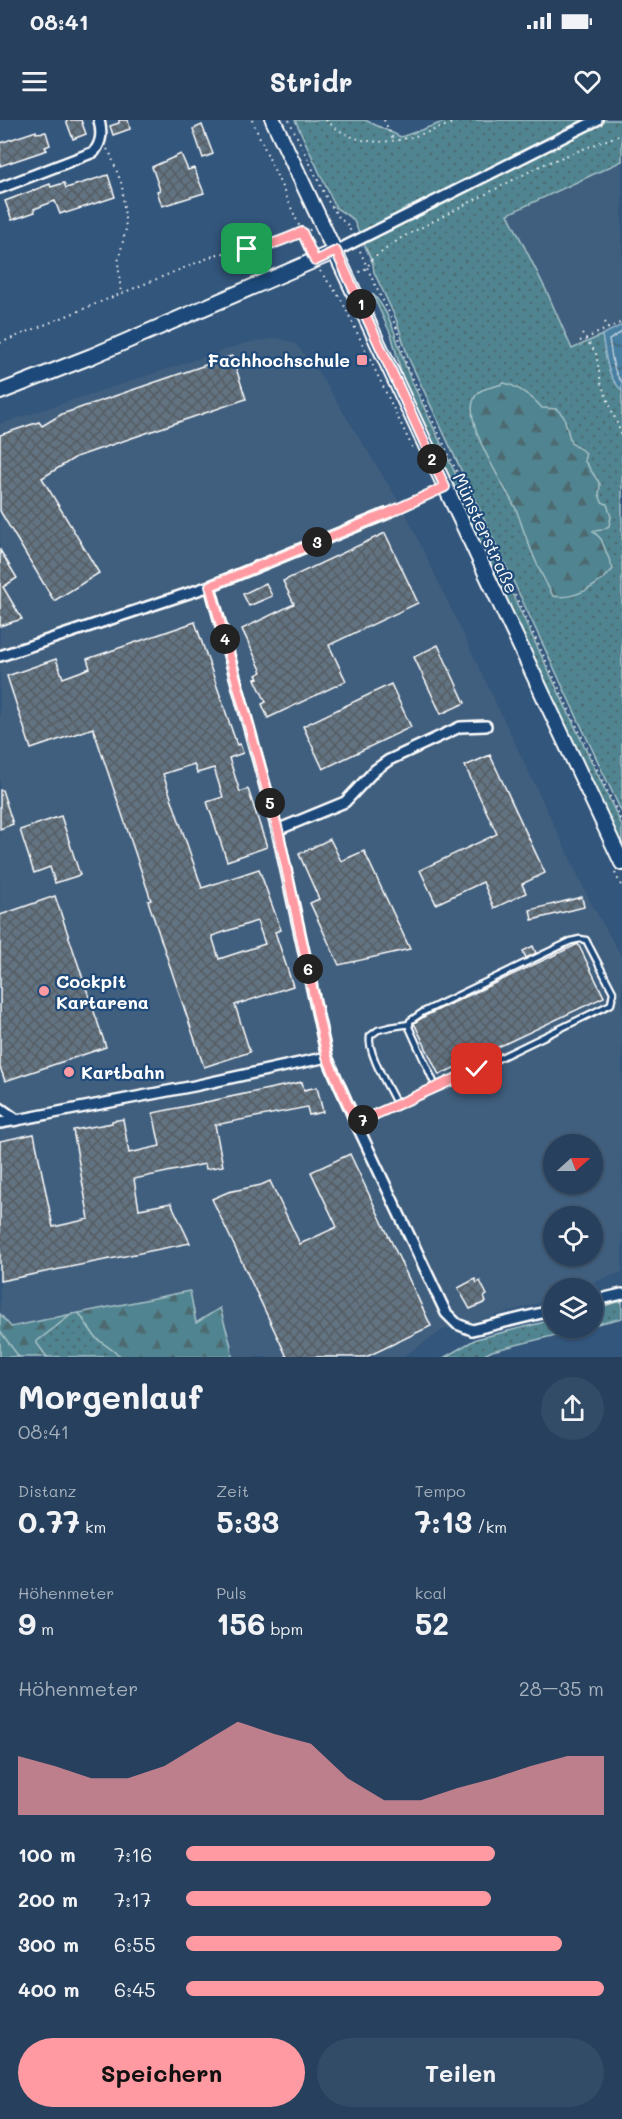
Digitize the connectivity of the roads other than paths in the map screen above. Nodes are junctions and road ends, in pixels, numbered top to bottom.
1 (99, 120) edge
2 (273, 120) edge
3 (597, 120) edge
4 (0, 189) edge
5 (336, 251) junction
6 (0, 392) edge
7 (386, 514) road end
8 (210, 586) junction
9 (0, 657) edge
10 (486, 726) dead end
11 (278, 830) junction
12 (622, 863) edge
13 (410, 1024) junction
14 (327, 1057) junction
15 (436, 1087) junction
16 (397, 1105) junction
17 (0, 1108) edge
18 (17, 1120) junction
19 (0, 1123) edge
20 (356, 1123) junction
21 (622, 1294) edge
22 (603, 1298) edge
23 (543, 1313) edge

1 - 4 street
2 - 5 main road, Münsterstraße
3 - 5 street
5 - 6 main road
5 - 12 main road, Münsterstraße
7 - 8 street
8 - 9 street
8 - 11 street
10 - 11 street
11 - 14 street
13 - 15 lane
13 - 15 lane
13 - 16 lane
14 - 18 street
14 - 20 street
15 - 16 lane
16 - 20 lane
17 - 18 street
18 - 19 street
20 - 23 street
21 - 22 street

